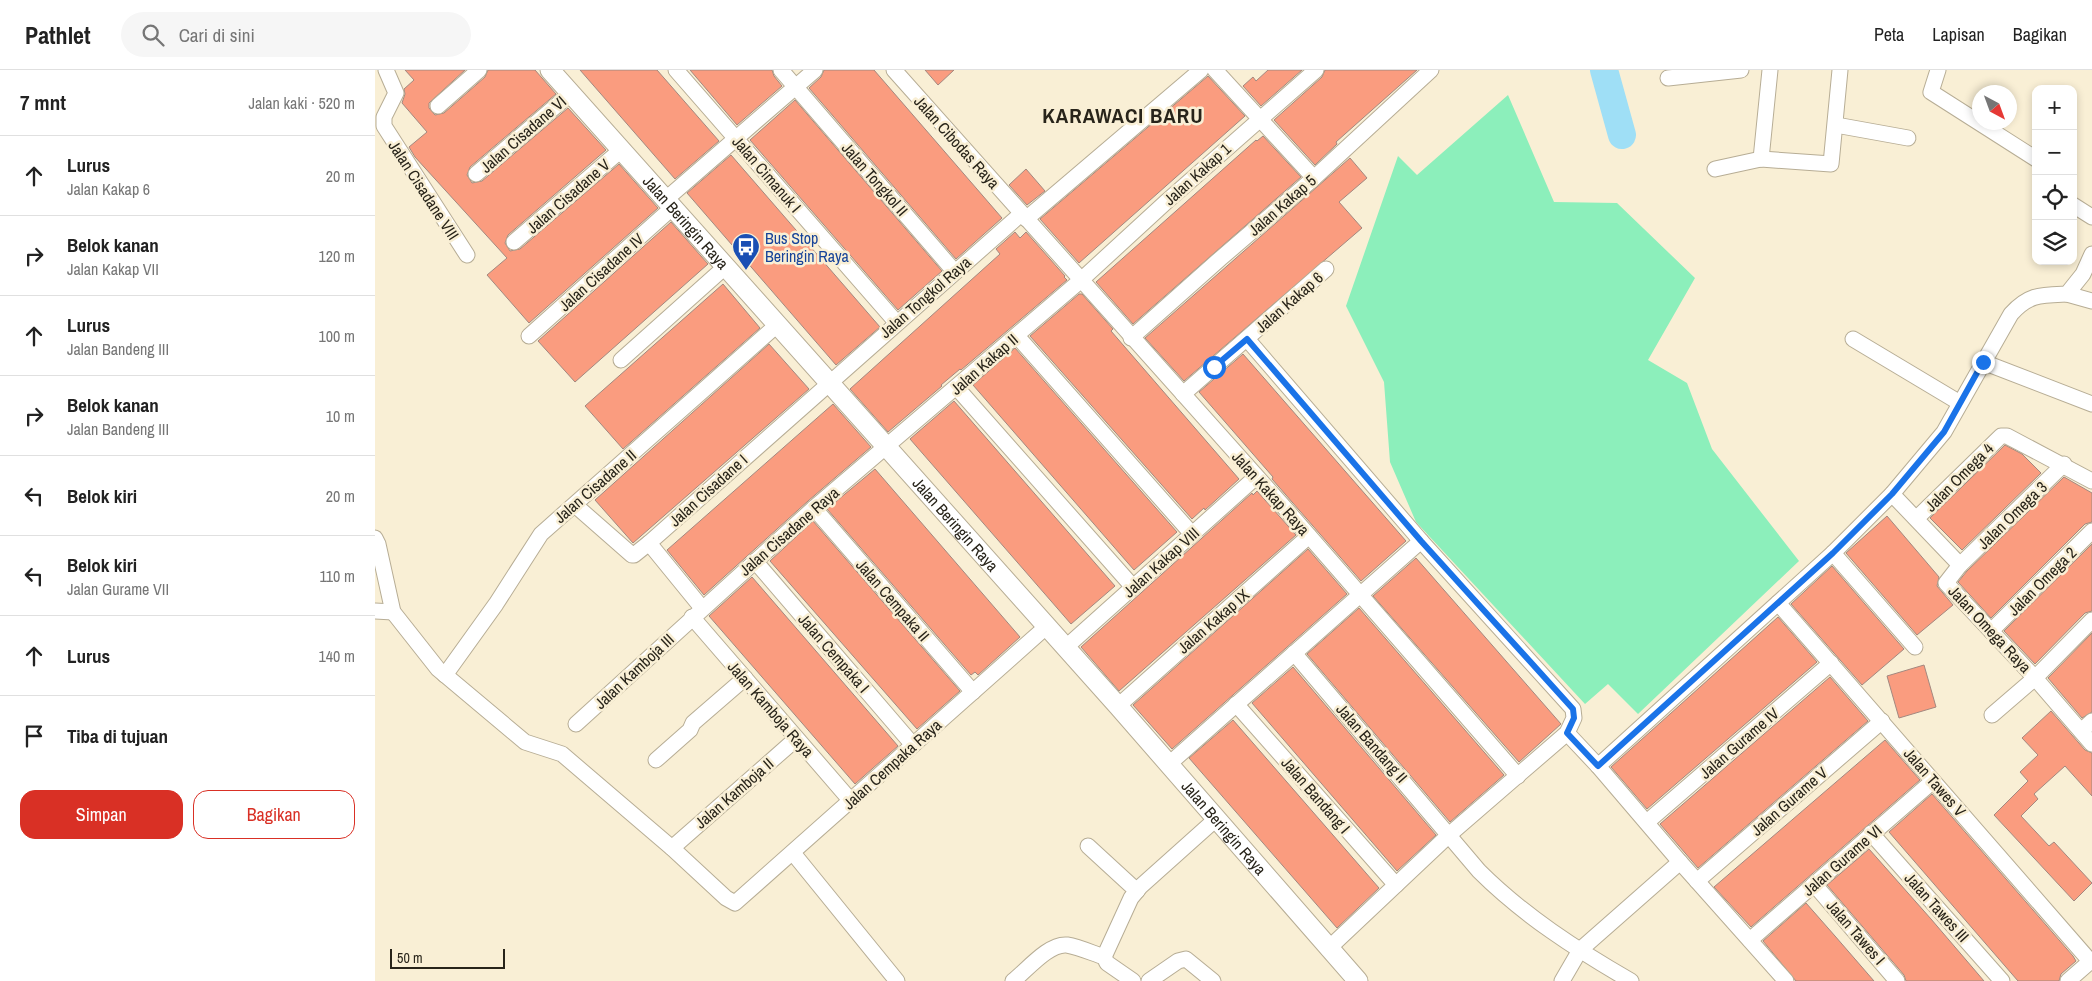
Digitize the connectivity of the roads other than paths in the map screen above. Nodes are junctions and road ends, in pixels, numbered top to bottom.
1 (386, 70) edge
2 (479, 70) edge
3 (550, 70) edge
4 (676, 70) edge
5 (781, 70) edge
6 (815, 70) edge
7 (894, 70) edge
8 (1201, 70) edge
9 (1215, 70) edge
10 (1316, 70) edge
11 (1431, 70) edge
12 (1741, 70) edge
13 (1770, 70) edge
14 (1840, 70) edge
15 (1938, 70) edge
16 (1668, 78) dead end
17 (796, 87) junction
18 (570, 94) junction
19 (438, 106) dead end
20 (1259, 119) junction
21 (1835, 125) junction
22 (1909, 138) dead end
23 (736, 139) junction
24 (621, 150) junction
25 (2032, 156) edge
26 (1761, 158) junction
27 (1715, 169) dead end
28 (476, 174) dead end
29 (1314, 178) junction
30 (668, 204) junction
31 (2077, 208) edge
32 (1023, 216) junction
33 (2092, 217) edge
34 (515, 242) dead end
35 (2092, 254) edge
36 (467, 255) dead end
37 (725, 266) junction
38 (1326, 269) dead end
39 (954, 271) junction
40 (1080, 281) junction
41 (2067, 294) junction
42 (2092, 301) edge
43 (896, 322) junction
44 (777, 325) junction
45 (529, 336) dead end
46 (1017, 336) junction
47 (1131, 338) junction
48 (1247, 339) junction
49 (1853, 339) dead end
50 (621, 360) dead end
51 (1983, 362) junction
52 (829, 382) junction
53 (957, 388) junction
54 (1183, 394) junction
55 (1960, 403) junction
56 (2092, 404) edge
57 (887, 446) junction
58 (2064, 464) junction
59 (1256, 477) junction
60 (2092, 480) edge
61 (1892, 494) junction
62 (575, 505) junction
63 (814, 508) junction
64 (1917, 518) junction
65 (2092, 531) edge
66 (1192, 534) junction
67 (1309, 536) junction
68 (375, 538) edge
69 (1421, 541) junction
70 (649, 543) junction
71 (1833, 553) junction
72 (755, 561) junction
73 (1960, 565) junction
74 (1133, 587) junction
75 (1360, 595) junction
76 (1778, 603) junction
77 (375, 611) edge
78 (393, 612) junction
79 (697, 612) junction
80 (2092, 620) edge
81 (1046, 627) junction
82 (1991, 631) junction
83 (1915, 647) dead end
84 (1065, 648) junction
85 (1294, 653) junction
86 (1831, 663) junction
87 (445, 675) junction
88 (745, 678) junction
89 (2035, 678) junction
90 (973, 692) junction
91 (1236, 704) junction
92 (1118, 706) junction
93 (1992, 715) dead end
94 (1882, 721) junction
95 (2092, 721) edge
96 (576, 724) dead end
97 (2081, 731) junction
98 (1567, 733) junction
99 (796, 739) junction
100 (2092, 744) edge
101 (913, 745) junction
102 (656, 760) dead end
103 (1169, 764) junction
104 (1598, 766) junction
105 (1517, 776) junction
106 (1933, 781) junction
107 (851, 801) junction
108 (1217, 819) junction
109 (1647, 822) junction
110 (1871, 833) junction
111 (1450, 834) junction
112 (1088, 846) dead end
113 (672, 848) junction
114 (793, 853) junction
115 (1680, 862) junction
116 (1697, 881) junction
117 (1814, 884) junction
118 (1396, 886) junction
119 (1137, 891) junction
120 (1750, 940) junction
121 (1328, 949) junction
122 (1580, 950) junction
123 (1104, 957) junction
124 (2091, 961) edge
125 (897, 981) edge
126 (1013, 981) edge
127 (1133, 981) edge
128 (1149, 981) edge
129 (1213, 981) edge
130 (1358, 981) edge
131 (1562, 981) edge
132 (1631, 981) edge
133 (1786, 981) edge
134 (1897, 981) edge
135 (2002, 981) edge
136 (2068, 981) edge

1 - 36 street, Jalan Cisadane VIII
2 - 19 street
3 - 18 street, Jalan Beringin Raya
4 - 23 street, Jalan Cimanuk I
5 - 17 street, Jalan Tongkol II
6 - 17 street, Jalan Cisadane IV
7 - 32 street, Jalan Cibodas Raya
8 - 32 street, Jalan Tongkol Raya
9 - 20 street
10 - 20 street, Jalan Kakap 1
11 - 29 street, Jalan Kakap 5
12 - 16 street
13 - 26 street
14 - 21 street
15 - 25 street
17 - 23 street, Jalan Cisadane IV
17 - 39 street, Jalan Tongkol II
18 - 24 street, Jalan Beringin Raya
18 - 28 street, Jalan Cisadane VI
20 - 29 street
20 - 40 street, Jalan Kakap 1
21 - 22 street
21 - 26 street
23 - 30 street, Jalan Cisadane IV
23 - 43 street, Jalan Cimanuk I
24 - 30 street, Jalan Beringin Raya
24 - 34 street, Jalan Cisadane V
26 - 27 street
29 - 47 street, Jalan Kakap 5
30 - 37 street, Jalan Beringin Raya
30 - 45 street, Jalan Cisadane IV
31 - 33 street
32 - 39 street, Jalan Tongkol Raya
32 - 40 street, Jalan Kakap Raya
35 - 41 street
37 - 44 street, Jalan Beringin Raya
37 - 50 street
38 - 48 street, Jalan Kakap 6
39 - 43 street, Jalan Tongkol Raya
40 - 46 street, Jalan Kakap II
40 - 47 street, Jalan Kakap Raya
41 - 42 street
41 - 51 street
43 - 52 street, Jalan Tongkol Raya
44 - 52 street, Jalan Beringin Raya
44 - 62 street, Jalan Cisadane II
46 - 53 street, Jalan Kakap II
46 - 66 street
47 - 54 street, Jalan Kakap Raya
48 - 54 street, Jalan Kakap 6
48 - 69 street
49 - 55 street
51 - 55 street
51 - 56 street
52 - 57 street, Jalan Beringin Raya
52 - 70 street, Jalan Cisadane I
53 - 57 street, Jalan Kakap II
53 - 74 street
54 - 59 street, Jalan Kakap Raya
55 - 61 street
57 - 63 street, Jalan Cisadane Raya
57 - 81 street, Jalan Beringin Raya
58 - 60 street
58 - 64 street, Jalan Omega 4
58 - 73 street, Jalan Omega 3
59 - 66 street, Jalan Kakap VIII
59 - 67 street, Jalan Kakap Raya
61 - 64 street, Jalan Omega Raya
61 - 71 street
62 - 70 street, Jalan Cisadane I
62 - 87 street, Jalan Cisadane II
63 - 72 street, Jalan Cisadane Raya
63 - 90 street, Jalan Cempaka II
64 - 73 street, Jalan Omega Raya
65 - 82 street, Jalan Omega 2
66 - 74 street, Jalan Kakap VIII
67 - 75 street, Jalan Kakap Raya
67 - 92 street, Jalan Kakap IX
68 - 78 street
69 - 75 street
69 - 98 street
70 - 79 street
71 - 76 street
71 - 83 street
72 - 79 street, Jalan Cisadane Raya
72 - 101 street, Jalan Cempaka I
73 - 82 street, Jalan Omega Raya
74 - 84 street, Jalan Kakap VIII
75 - 85 street
75 - 105 street, Jalan Kakap Raya
76 - 86 street, Jalan Tawes V
76 - 104 street
77 - 78 street
78 - 87 street
79 - 88 street, Jalan Kamboja Raya
79 - 96 street, Jalan Kamboja III
80 - 89 street
81 - 84 street, Jalan Beringin Raya
81 - 90 street, Jalan Cempaka Raya
82 - 89 street, Jalan Omega Raya
84 - 92 street, Jalan Beringin Raya
85 - 91 street
85 - 111 street, Jalan Bandang II
86 - 94 street, Jalan Tawes V
86 - 109 street, Jalan Gurame IV
87 - 113 street
88 - 99 street, Jalan Kamboja Raya
88 - 102 street
89 - 93 street
89 - 97 street, Jalan Omega Raya
90 - 101 street, Jalan Cempaka Raya
91 - 103 street
91 - 118 street, Jalan Bandang I
92 - 103 street, Jalan Beringin Raya
94 - 106 street, Jalan Tawes V
94 - 116 street, Jalan Gurame V
95 - 97 street
97 - 100 street, Jalan Omega Raya
98 - 104 street
98 - 105 street
99 - 107 street, Jalan Kamboja Raya
99 - 113 street, Jalan Kamboja II
101 - 107 street, Jalan Cempaka Raya
103 - 108 street, Jalan Beringin Raya
104 - 109 street
105 - 111 street
106 - 110 street, Jalan Gurame VI
106 - 124 street, Jalan Tawes V
107 - 114 street, Jalan Cempaka Raya
108 - 119 street
108 - 121 street, Jalan Beringin Raya
109 - 115 street
110 - 117 street, Jalan Gurame VI
110 - 135 street, Jalan Tawes III
111 - 118 street
111 - 122 street, Jalan Bandang II
112 - 119 street
113 - 114 street, Jalan Cempaka Raya
114 - 125 street
115 - 116 street
115 - 122 street
116 - 120 street
117 - 120 street, Jalan Gurame VI
117 - 134 street, Jalan Tawes I
118 - 121 street
119 - 123 street
120 - 133 street
121 - 130 street, Jalan Beringin Raya
122 - 131 street
122 - 132 street, Jalan Bandang II
123 - 126 street
123 - 127 street
124 - 136 street
128 - 129 street

